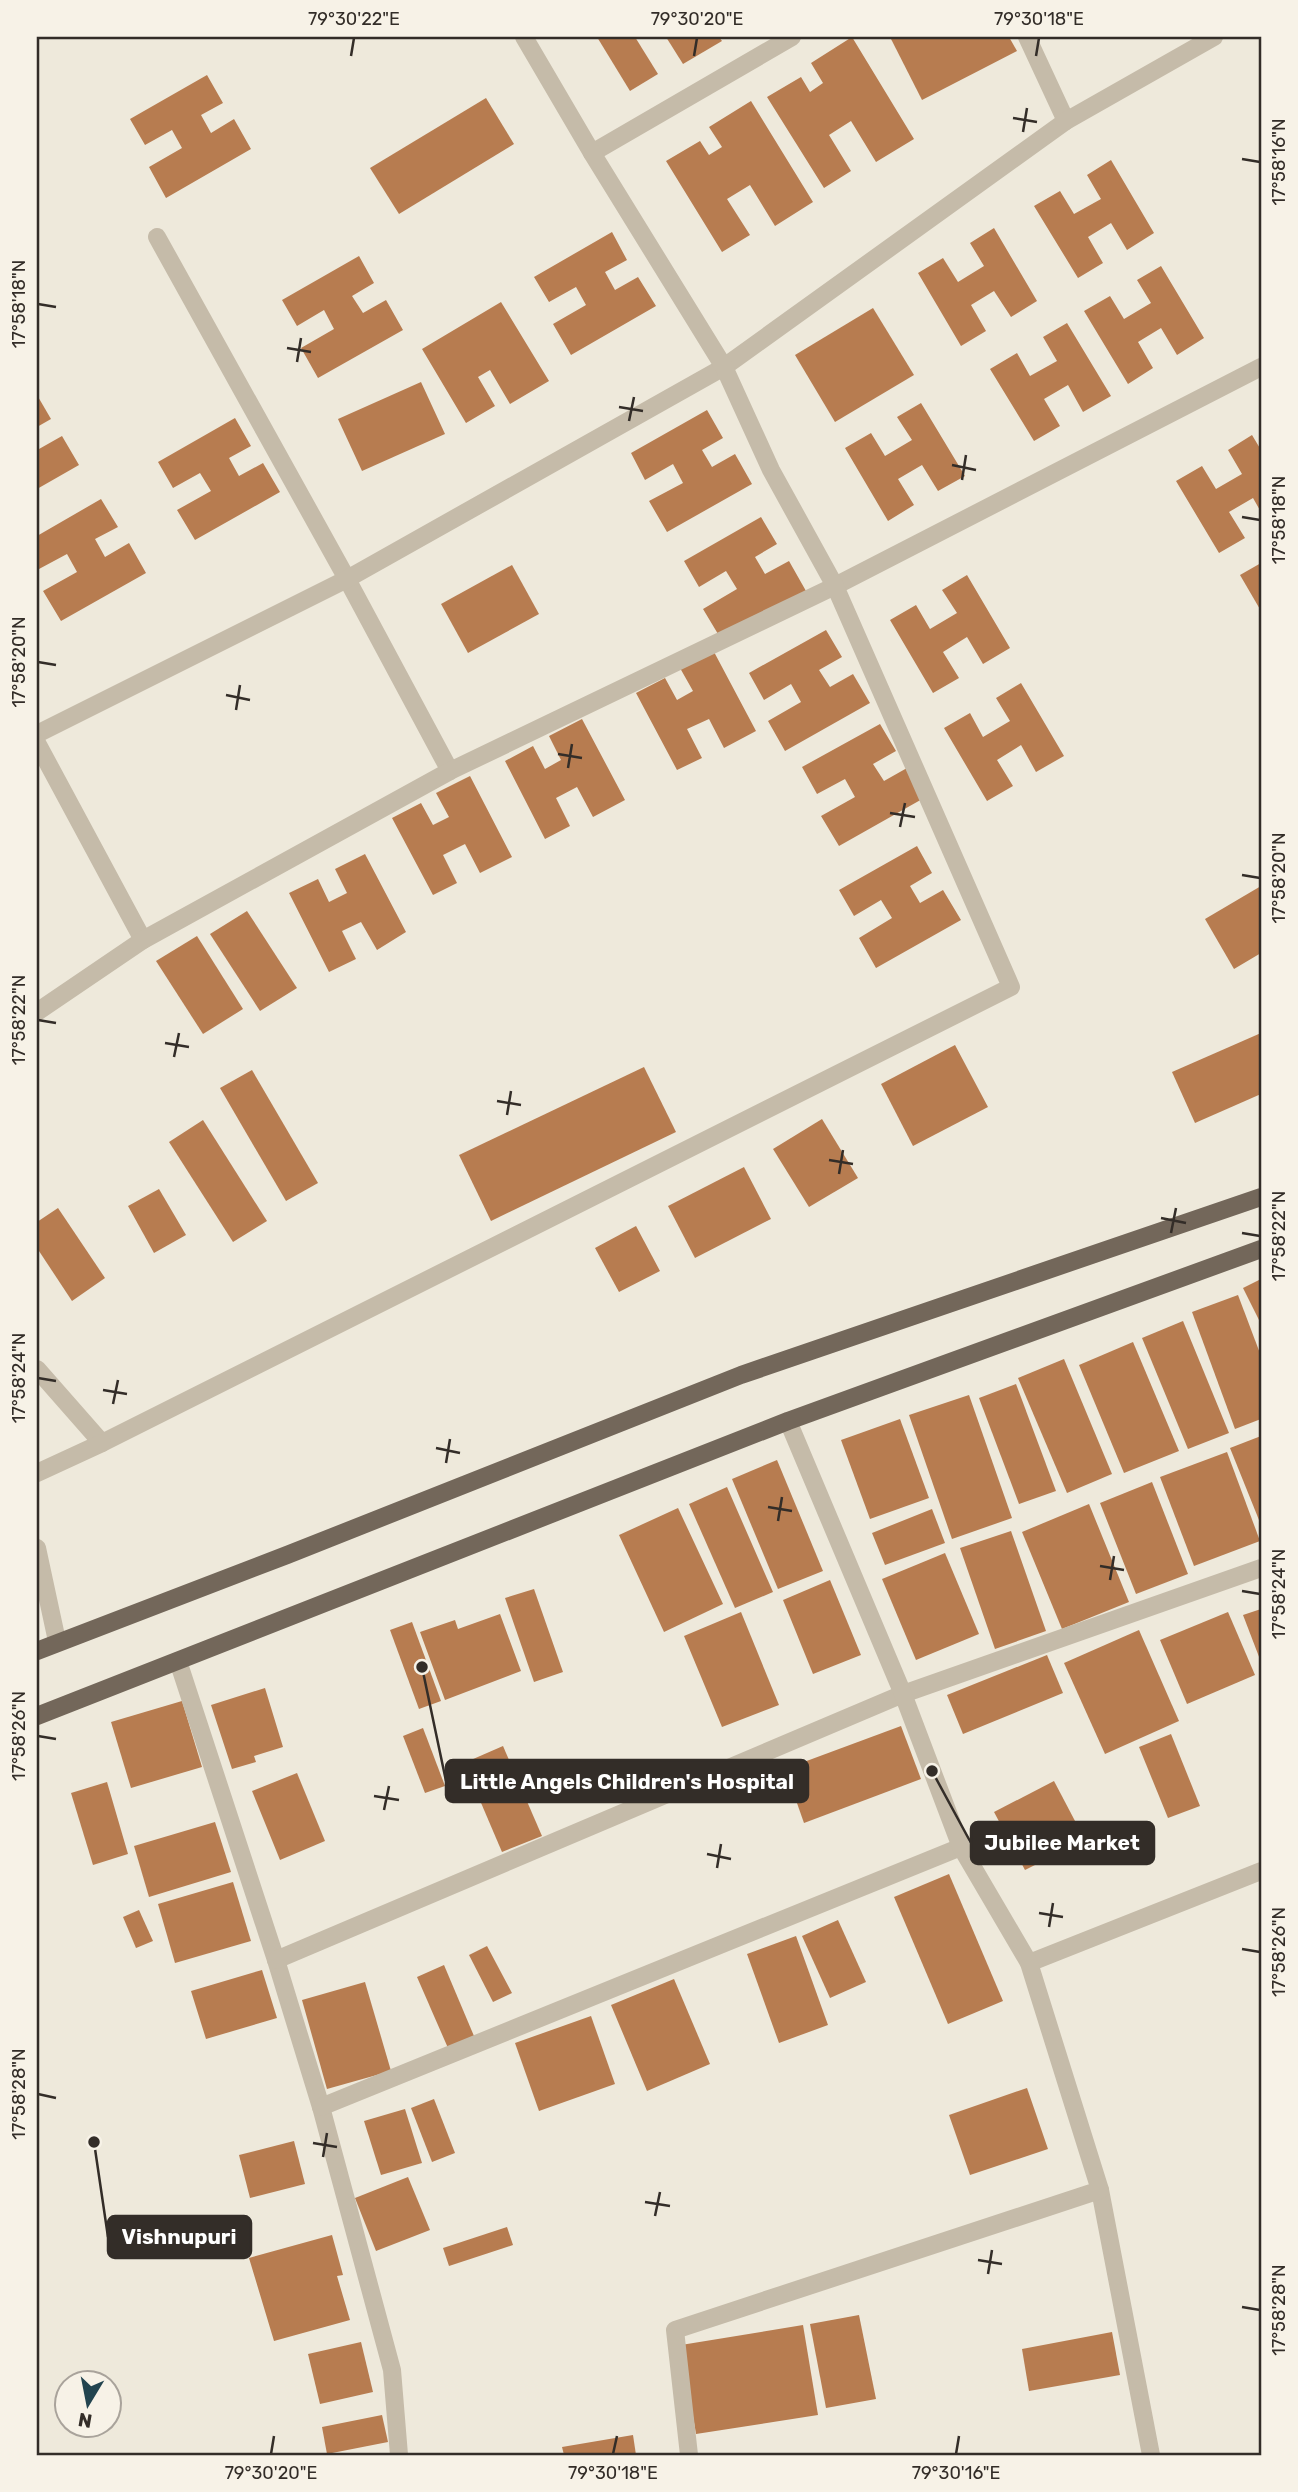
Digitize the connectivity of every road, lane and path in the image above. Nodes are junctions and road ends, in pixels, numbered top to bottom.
1 (524, 37) edge
2 (792, 37) edge
3 (1027, 37) edge
4 (1214, 37) edge
5 (1066, 121) junction
6 (592, 153) junction
7 (157, 237) dead end
8 (724, 367) junction
9 (1261, 367) edge
10 (347, 579) junction
11 (835, 586) junction
12 (37, 734) edge
13 (37, 743) edge
14 (450, 771) junction
15 (143, 940) junction
16 (37, 1012) edge
17 (1261, 1197) edge
18 (1261, 1250) edge
19 (37, 1369) edge
20 (788, 1421) junction
21 (102, 1443) junction
22 (37, 1473) edge
23 (37, 1548) edge
24 (1261, 1568) edge
25 (57, 1641) junction
26 (37, 1651) edge
27 (178, 1661) junction
28 (903, 1694) junction
29 (37, 1716) edge
30 (961, 1847) junction
31 (1261, 1871) edge
32 (276, 1960) junction
33 (1029, 1963) junction
34 (321, 2107) junction
35 (1100, 2190) junction
36 (399, 2455) edge
37 (689, 2455) edge
38 (1151, 2455) edge

1 - 6 street
2 - 6 street
3 - 5 street
4 - 5 street
5 - 8 street
6 - 8 street
7 - 10 street
8 - 10 street
8 - 11 street
9 - 11 street
10 - 12 street
10 - 14 street
11 - 14 street
11 - 21 street
13 - 15 street
14 - 15 street
15 - 16 street
17 - 25 main road
18 - 20 main road
19 - 21 street
20 - 27 main road
20 - 28 street
21 - 22 street
23 - 25 street
24 - 28 street
25 - 26 main road
27 - 29 main road
27 - 32 street
28 - 30 street
28 - 32 street
30 - 33 street
30 - 34 street
31 - 33 street
32 - 34 street
33 - 35 street
34 - 36 street
35 - 37 street
35 - 38 street

